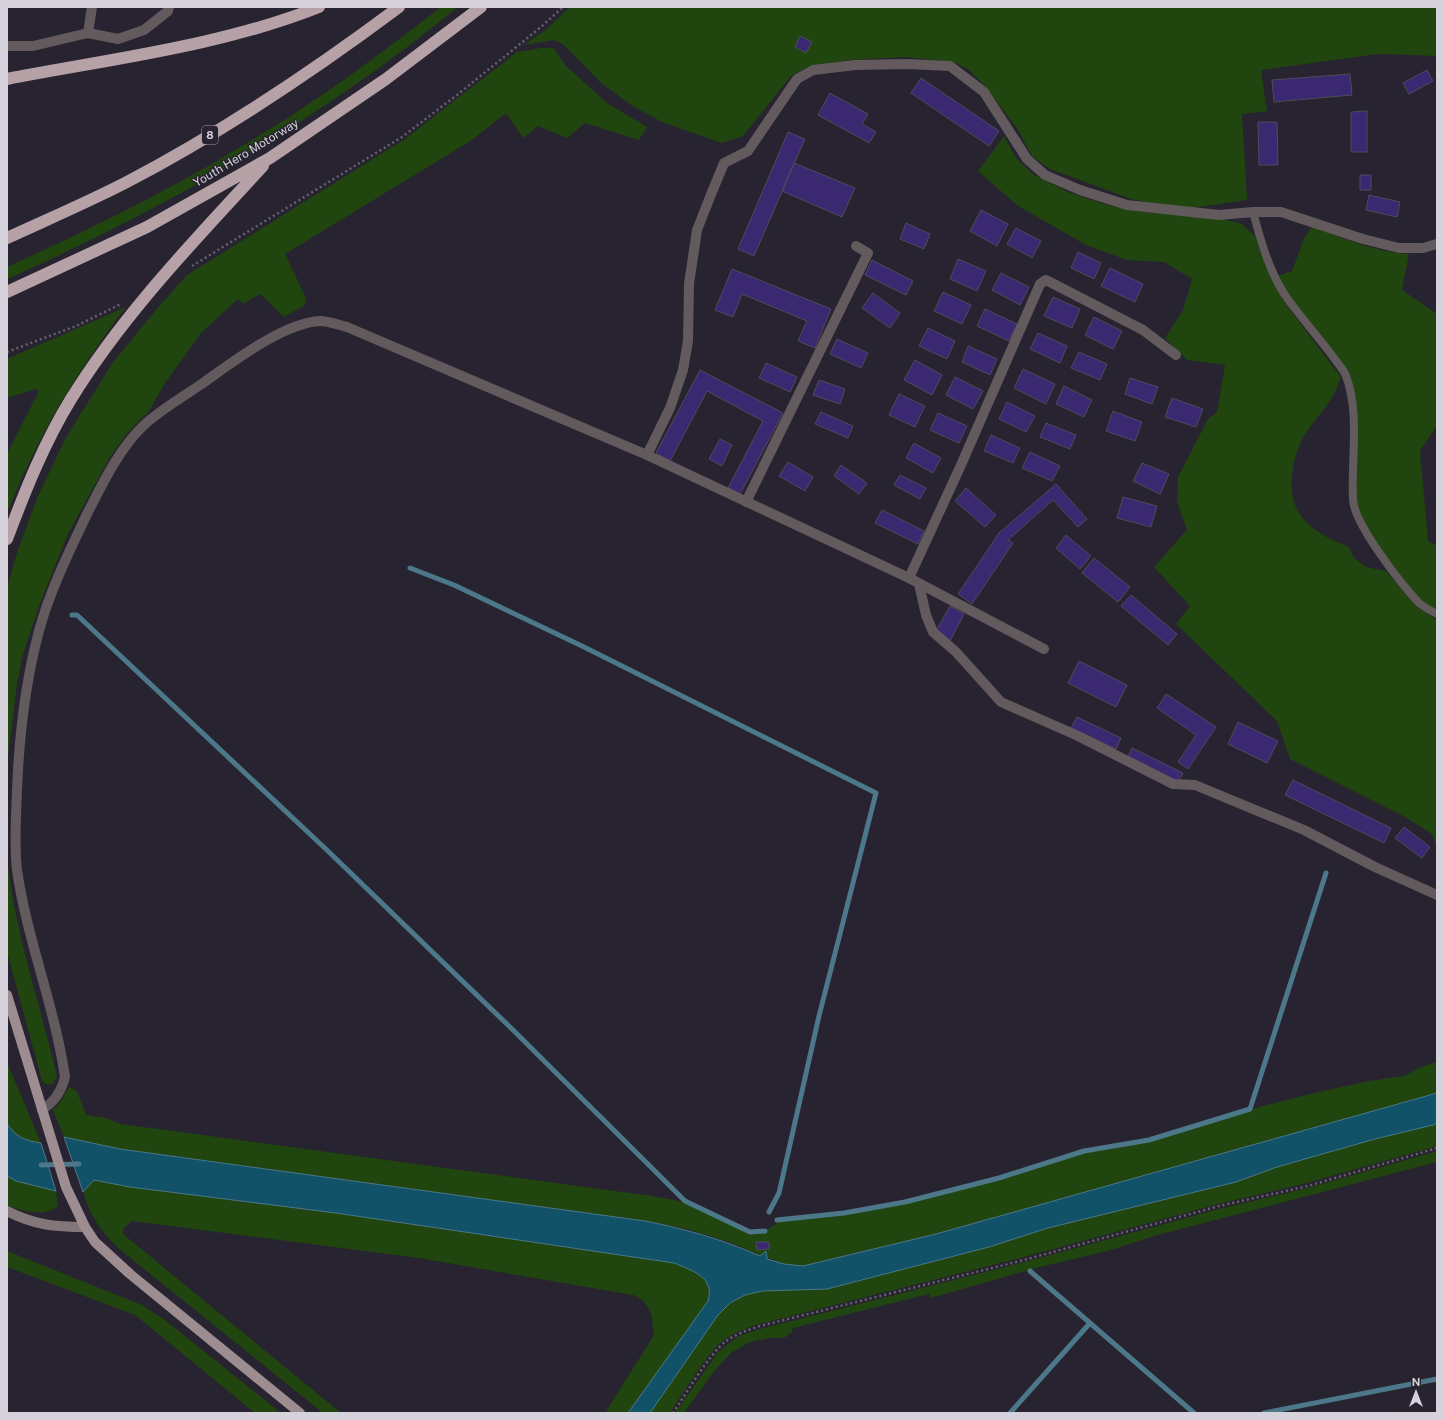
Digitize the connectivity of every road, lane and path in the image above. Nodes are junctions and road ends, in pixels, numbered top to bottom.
1 (92, 7) edge
2 (169, 7) edge
3 (319, 7) edge
4 (399, 7) edge
5 (481, 7) edge
6 (563, 7) edge
7 (88, 33) junction
8 (7, 46) edge
9 (7, 79) edge
10 (270, 158) junction
11 (1253, 212) junction
12 (7, 238) edge
13 (1437, 244) edge
14 (856, 246) dead end
15 (187, 269) dead end
16 (7, 292) edge
17 (125, 302) dead end
18 (7, 352) edge
19 (1176, 355) dead end
20 (647, 455) junction
21 (746, 502) junction
22 (7, 539) edge
23 (909, 578) junction
24 (919, 584) junction
25 (1437, 614) edge
26 (1044, 649) dead end
27 (1437, 895) edge
28 (7, 995) edge
29 (42, 1110) junction
30 (1437, 1148) edge
31 (7, 1211) edge
32 (85, 1227) junction
33 (300, 1413) edge
34 (673, 1413) edge

1 - 7 street
2 - 7 street
3 - 9 highway
4 - 12 highway, 8
5 - 10 highway, Youth Hero Motorway
6 - 15 path
7 - 8 street
10 - 16 highway, Youth Hero Motorway
10 - 22 highway
11 - 13 street
11 - 20 street
11 - 25 lane
14 - 21 street
17 - 18 path
19 - 23 street
20 - 21 street
20 - 29 street
21 - 23 street
23 - 24 street
24 - 26 street
24 - 27 street
28 - 29 main road
29 - 32 main road
30 - 34 path
31 - 32 street
32 - 33 main road

